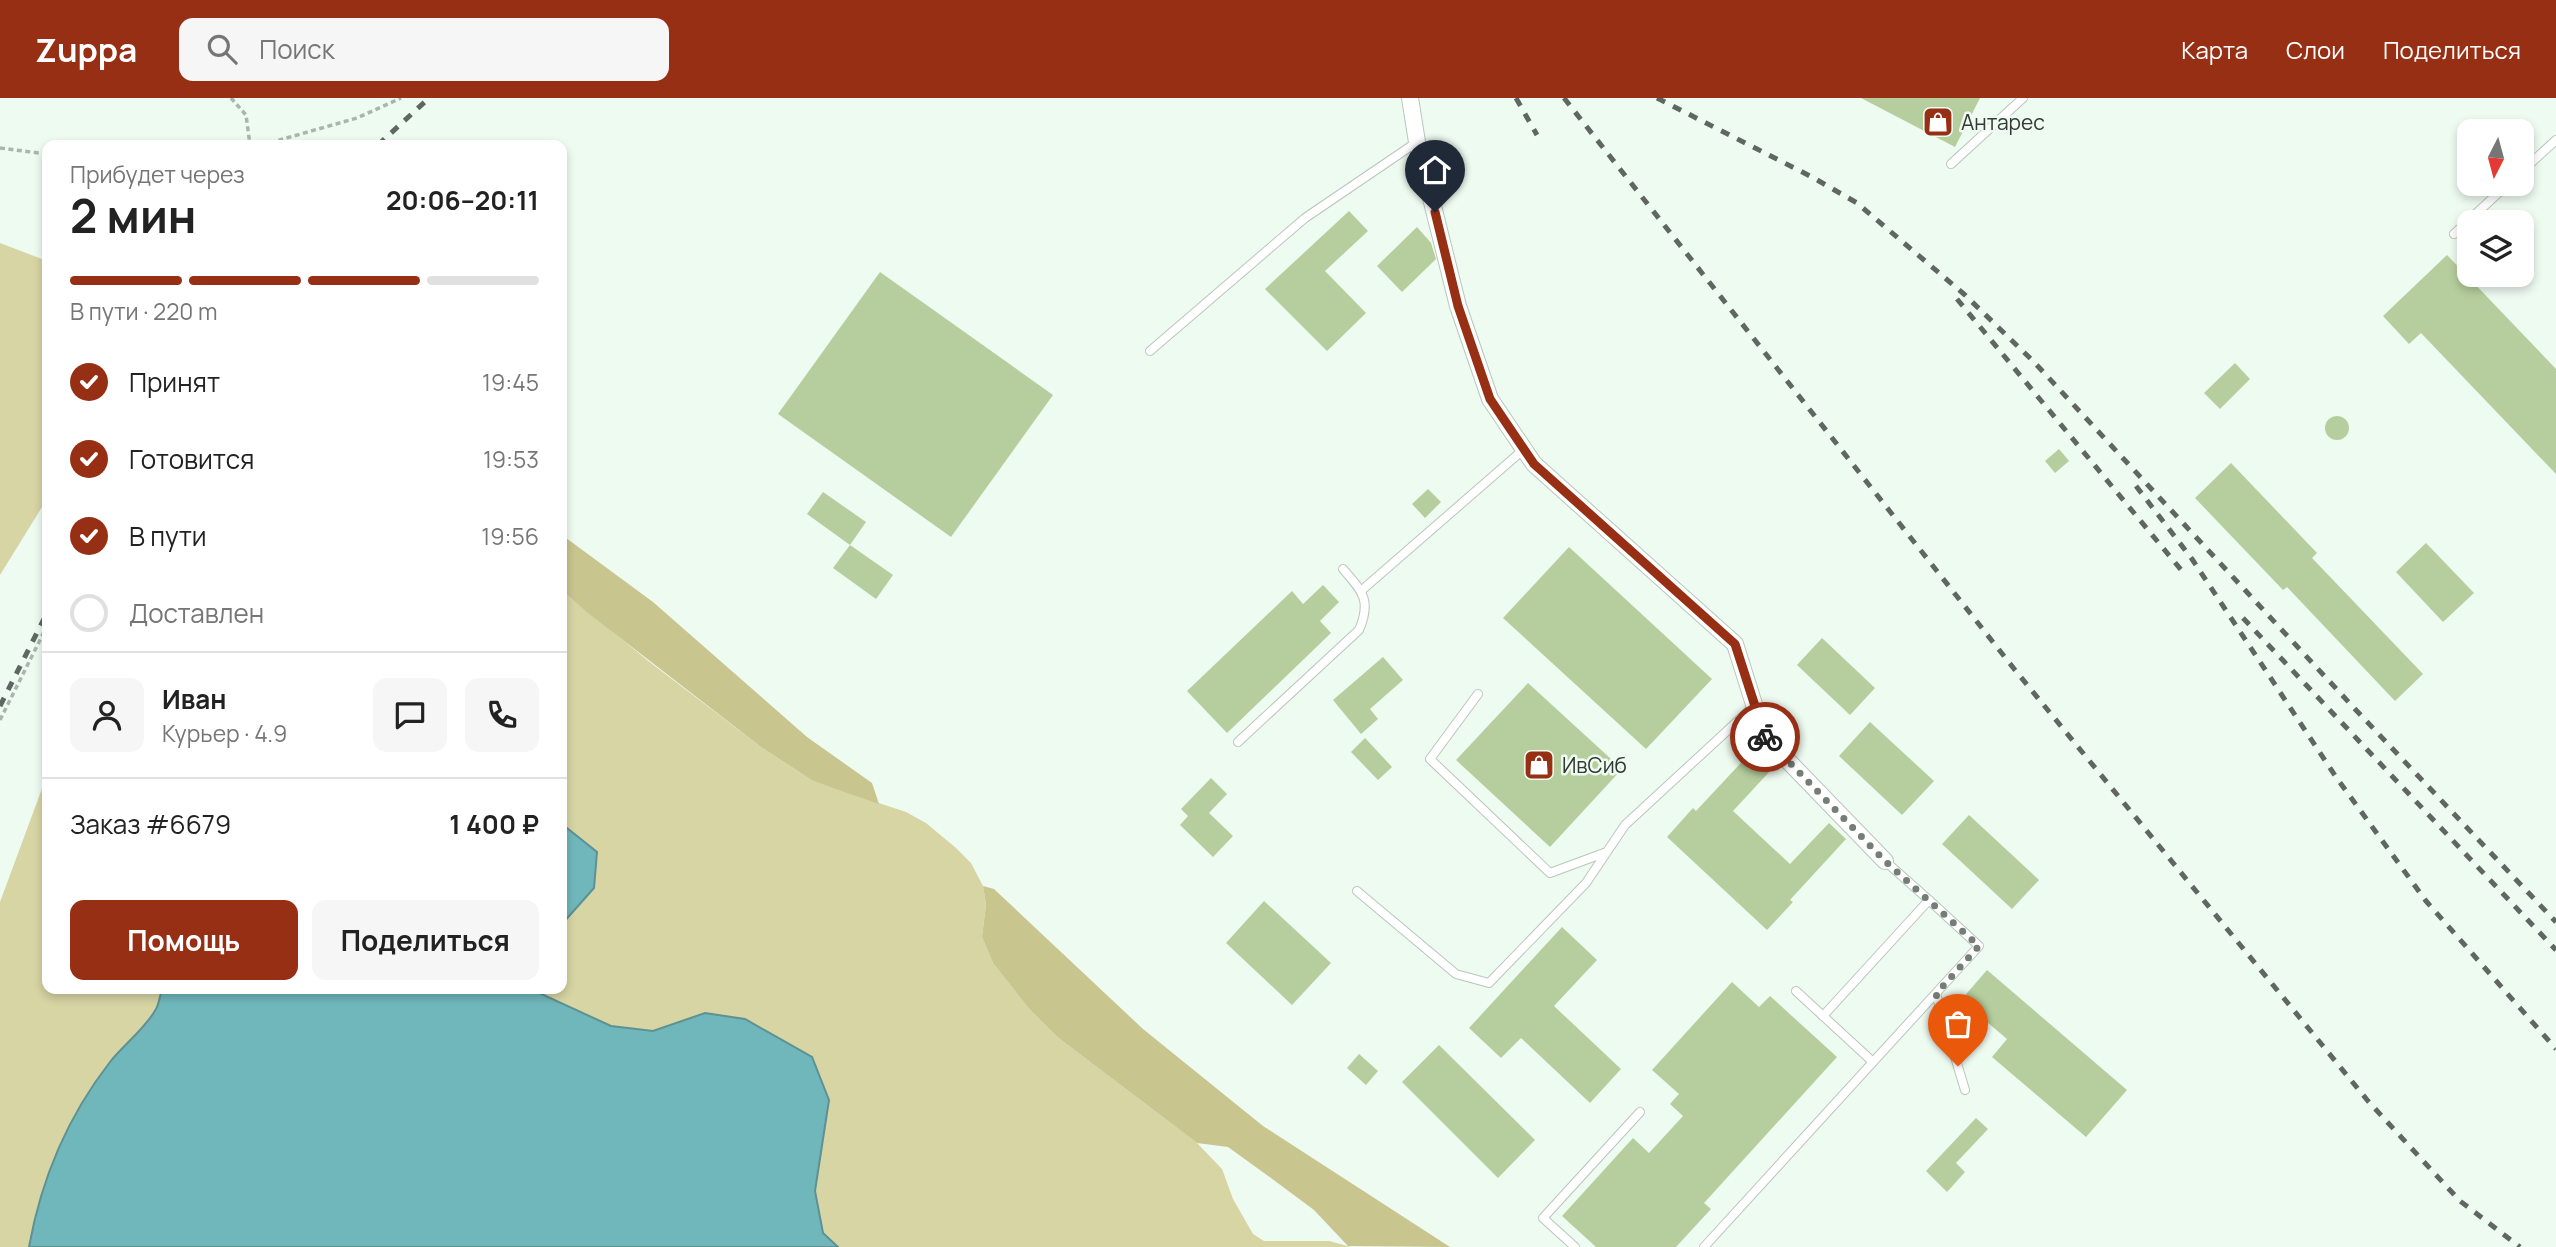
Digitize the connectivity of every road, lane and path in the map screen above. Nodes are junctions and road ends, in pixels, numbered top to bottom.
1 (232, 98) edge
2 (401, 98) edge
3 (1410, 98) edge
4 (2023, 98) edge
5 (249, 140) edge
6 (280, 140) edge
7 (2556, 140) edge
8 (1417, 142) junction
9 (0, 148) edge
10 (42, 153) edge
11 (2534, 161) edge
12 (1951, 164) dead end
13 (2495, 196) edge
14 (2454, 234) dead end
15 (1150, 351) dead end
16 (1523, 450) junction
17 (1343, 569) dead end
18 (1362, 590) junction
19 (42, 636) edge
20 (1478, 694) dead end
21 (1754, 706) junction
22 (0, 720) edge
23 (1238, 742) dead end
24 (1604, 853) junction
25 (1885, 861) joint
26 (1357, 891) dead end
27 (1928, 900) junction
28 (1796, 991) dead end
29 (1936, 994) junction
30 (1823, 1016) junction
31 (1873, 1062) junction
32 (1965, 1090) dead end
33 (1640, 1112) dead end
34 (1575, 1247) edge
35 (1704, 1247) edge

1 - 5 path
2 - 6 path
3 - 8 street
4 - 12 lane
7 - 11 lane
8 - 15 lane
8 - 16 street
9 - 10 path
13 - 14 lane
16 - 18 lane
16 - 21 street
17 - 18 lane
18 - 23 lane
19 - 22 path
20 - 24 lane
21 - 24 lane
21 - 25 street
24 - 26 lane
25 - 27 lane
27 - 29 lane
27 - 30 lane
28 - 30 lane
29 - 31 lane
29 - 32 lane
30 - 31 lane
31 - 35 lane
33 - 34 lane

